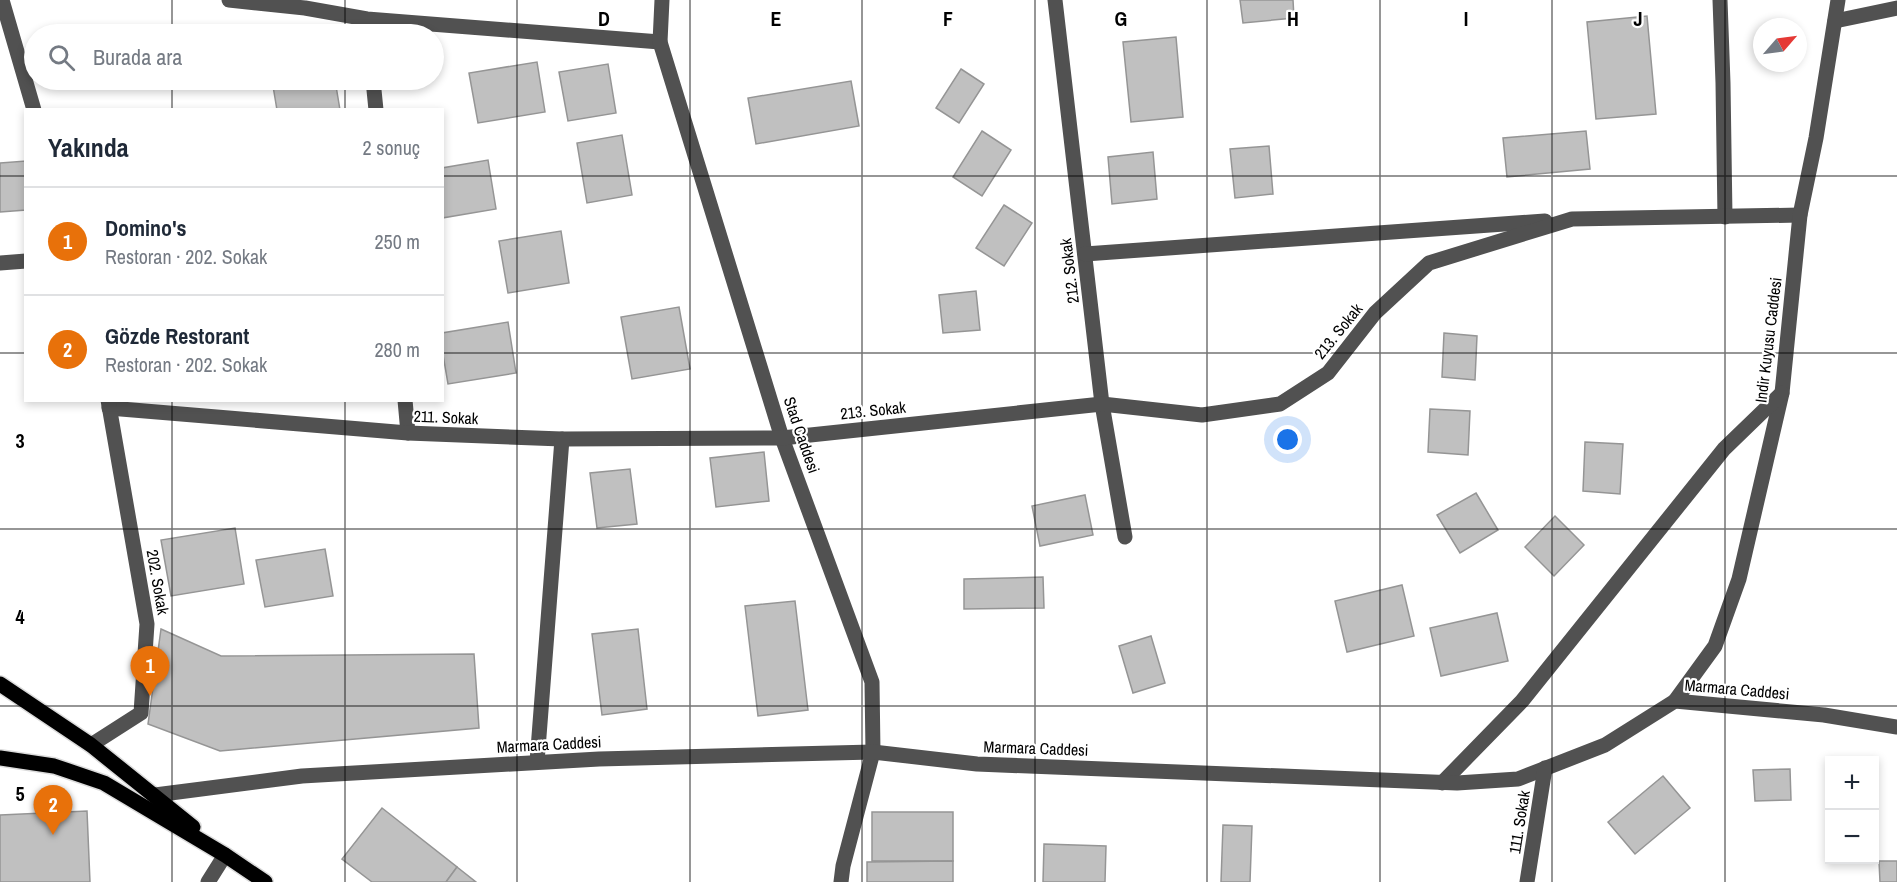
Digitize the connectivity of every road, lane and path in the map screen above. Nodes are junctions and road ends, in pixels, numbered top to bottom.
1 (2, 0) edge
2 (230, 0) edge
3 (662, 0) edge
4 (1055, 0) edge
5 (1720, 0) edge
6 (1838, 0) edge
7 (305, 4) edge
8 (1897, 8) edge
9 (1835, 21) junction
10 (360, 24) edge
11 (444, 31) edge
12 (660, 42) junction
13 (24, 76) edge
14 (28, 90) edge
15 (374, 90) edge
16 (33, 108) edge
17 (376, 108) edge
18 (1800, 215) junction
19 (1725, 217) junction
20 (1572, 219) junction
21 (1085, 254) junction
22 (24, 261) edge
23 (0, 263) edge
24 (1782, 393) junction
25 (405, 402) edge
26 (109, 404) edge
27 (1102, 404) junction
28 (408, 433) junction
29 (782, 438) junction
30 (562, 439) junction
31 (1125, 537) dead end
32 (0, 684) edge
33 (1675, 701) junction
34 (1897, 727) edge
35 (91, 745) junction
36 (873, 752) junction
37 (0, 758) edge
38 (537, 762) junction
39 (1545, 768) junction
40 (1442, 783) junction
41 (155, 795) junction
42 (225, 855) junction
43 (208, 882) edge
44 (265, 882) edge
45 (841, 882) edge
46 (1527, 882) edge

1 - 13 street
2 - 7 street
3 - 12 street, Stad Caddesi
4 - 21 street, 212. Sokak
5 - 19 street
6 - 9 street, Indir Kuyusu Caddesi
7 - 10 street
8 - 9 street
9 - 18 street, Indir Kuyusu Caddesi
11 - 12 street
12 - 29 street, Stad Caddesi
14 - 16 street
15 - 17 street
18 - 19 street, 213. Sokak
18 - 24 street, Indir Kuyusu Caddesi
19 - 20 street, 213. Sokak
20 - 21 street
20 - 27 street, 213. Sokak
21 - 27 street, 212. Sokak
22 - 23 street
24 - 33 street, Indir Kuyusu Caddesi
24 - 40 street
25 - 28 street
26 - 28 street, 211. Sokak
26 - 35 street, 202. Sokak
27 - 29 street, 213. Sokak
27 - 31 street, 212. Sokak
28 - 30 street, 211. Sokak
29 - 30 street, 211. Sokak
29 - 36 street, Stad Caddesi
30 - 38 street
32 - 35 main road
33 - 34 street, Marmara Caddesi
33 - 39 street, Marmara Caddesi
35 - 41 main road
36 - 38 street, Marmara Caddesi
36 - 40 street, Marmara Caddesi
36 - 45 street, Stad Caddesi
37 - 42 main road
38 - 41 street, Marmara Caddesi
39 - 40 street, Marmara Caddesi
39 - 46 street, 111. Sokak
41 - 42 main road
42 - 43 street
42 - 44 main road

